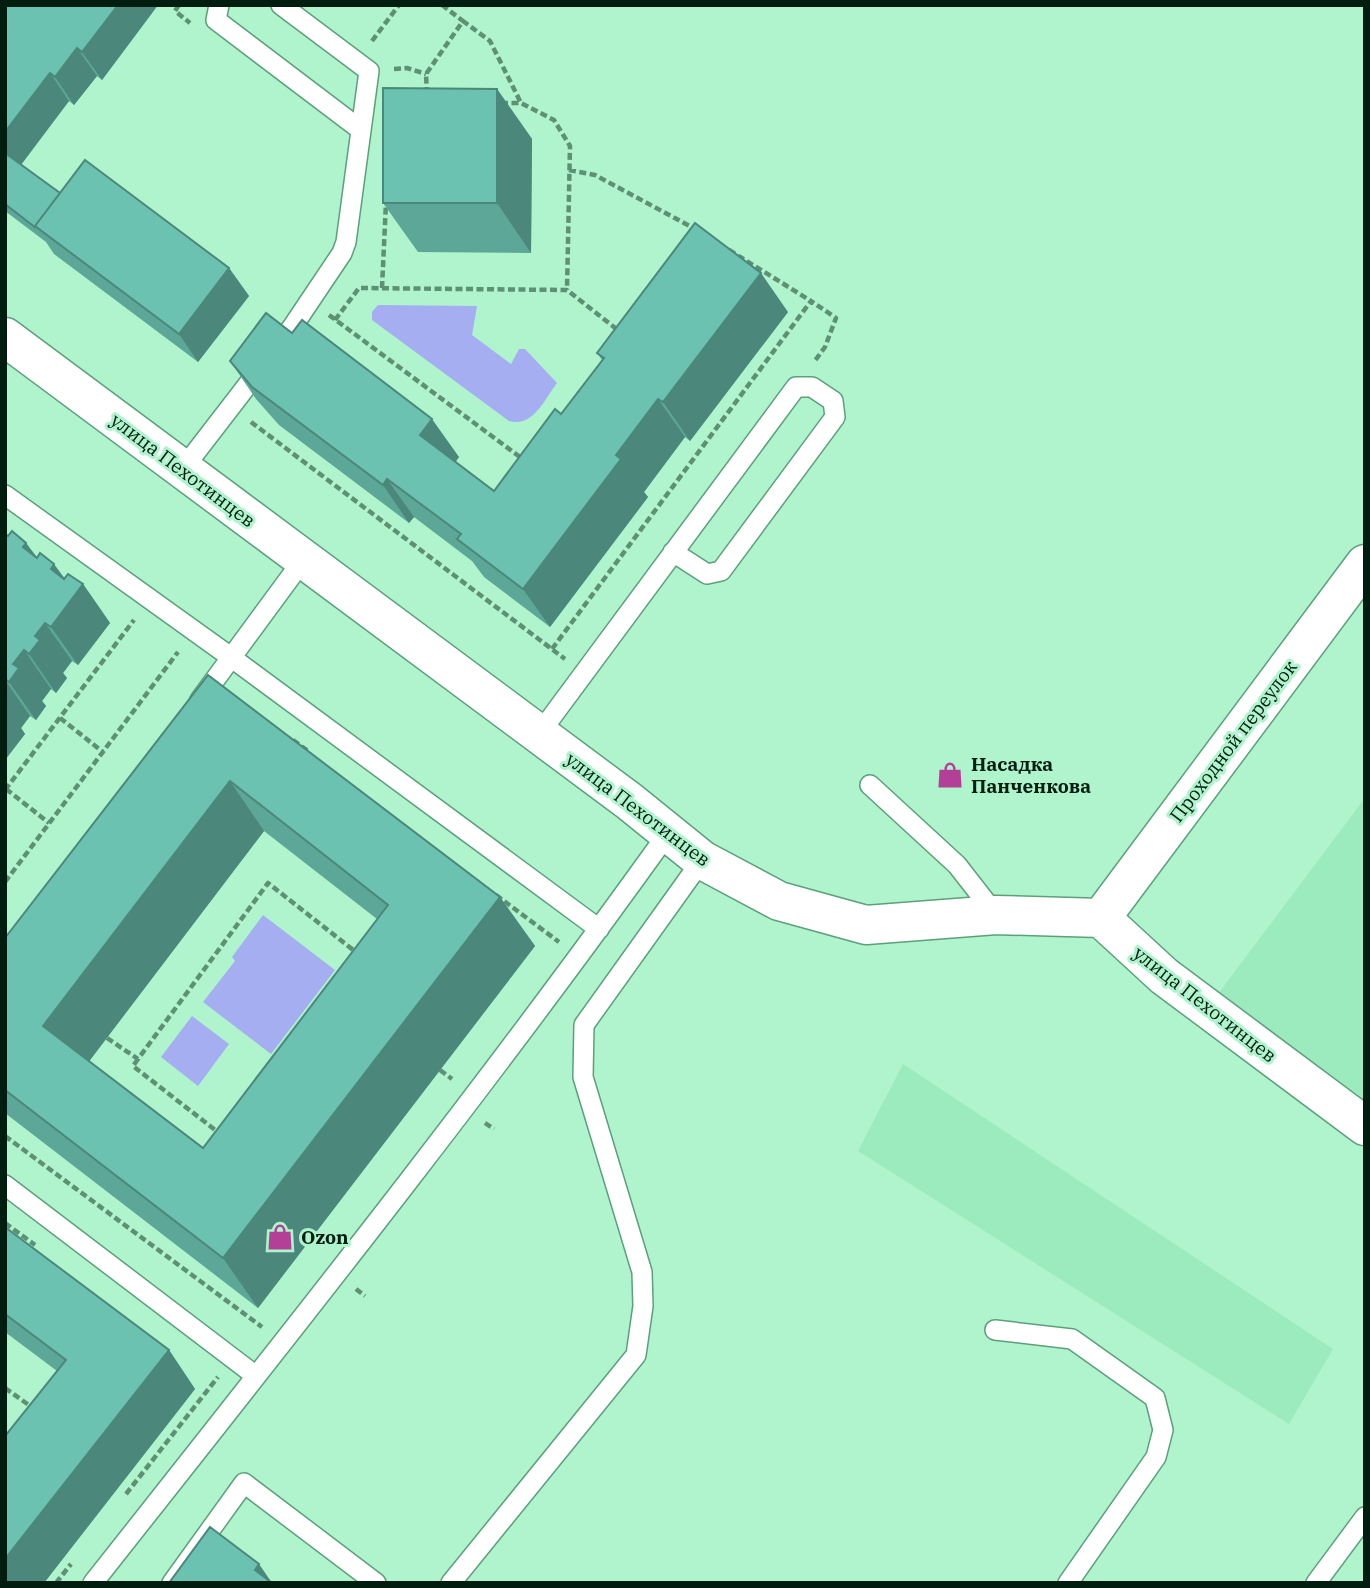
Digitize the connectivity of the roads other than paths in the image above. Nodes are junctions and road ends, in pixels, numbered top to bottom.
1 (219, 5) edge
2 (281, 5) edge
3 (361, 130) junction
4 (5, 337) edge
5 (182, 470) junction
6 (5, 495) edge
7 (673, 552) junction
8 (303, 559) junction
9 (1365, 564) edge
10 (232, 658) junction
11 (190, 713) edge
12 (539, 734) junction
13 (870, 785) dead end
14 (668, 833) junction
15 (702, 860) junction
16 (996, 915) junction
17 (1101, 918) junction
18 (599, 929) junction
19 (1365, 1126) edge
20 (5, 1185) edge
21 (995, 1330) dead end
22 (257, 1377) junction
23 (1365, 1517) edge
24 (93, 1583) edge
25 (172, 1583) edge
26 (376, 1583) edge
27 (452, 1583) edge
28 (1068, 1583) edge
29 (1316, 1583) edge

1 - 3 lane
2 - 3 lane
3 - 5 lane
4 - 5 street, улица Пехотинцев
5 - 8 street, улица Пехотинцев
6 - 10 lane
7 - 7 lane
7 - 12 lane
8 - 10 lane
8 - 12 street, улица Пехотинцев
9 - 17 street, Проходной переулок
10 - 11 lane
10 - 18 lane
12 - 14 street, улица Пехотинцев
13 - 16 lane
14 - 15 street, улица Пехотинцев
14 - 18 lane
15 - 16 street, улица Пехотинцев
15 - 27 lane
16 - 17 street, улица Пехотинцев
17 - 19 street, улица Пехотинцев
18 - 22 lane
20 - 22 lane
21 - 28 lane
22 - 24 lane
23 - 29 lane
25 - 26 lane

